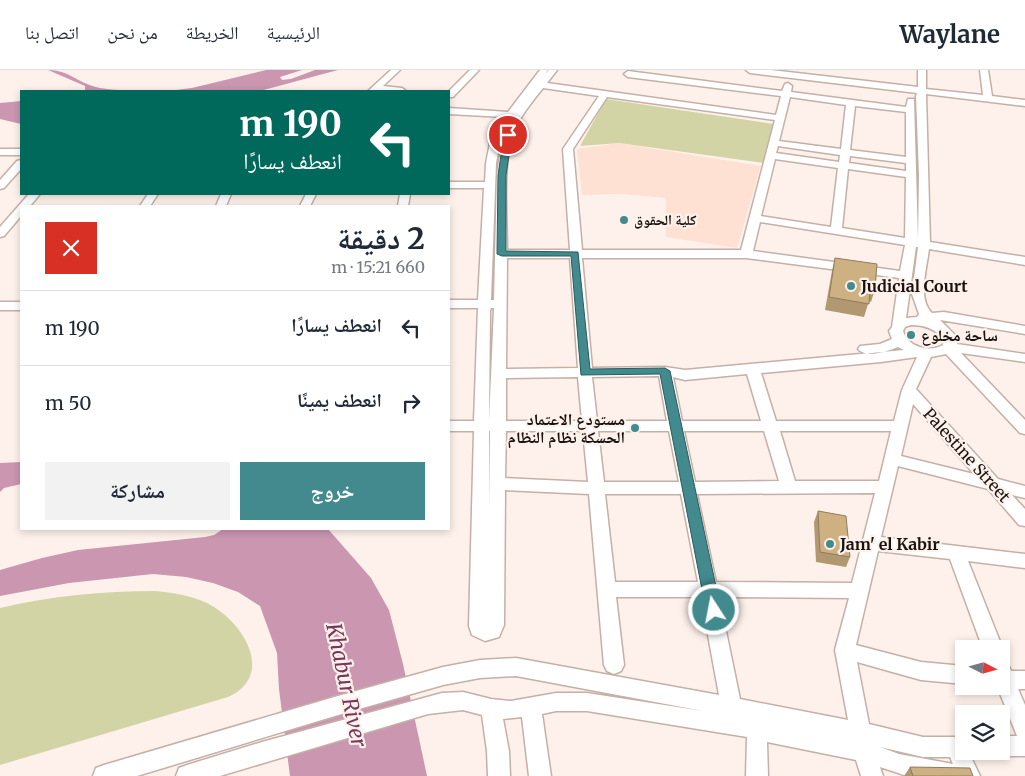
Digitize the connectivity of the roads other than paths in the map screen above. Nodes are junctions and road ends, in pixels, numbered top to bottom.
1 (396, 70) edge
2 (475, 70) edge
3 (544, 70) edge
4 (553, 70) edge
5 (750, 70) edge
6 (842, 70) edge
7 (912, 70) edge
8 (922, 70) edge
9 (984, 70) edge
10 (791, 75) junction
11 (840, 81) junction
12 (621, 84) edge
13 (537, 85) junction
14 (374, 90) edge
15 (917, 90) junction
16 (786, 94) junction
17 (450, 95) dead end
18 (724, 98) junction
19 (988, 98) junction
20 (851, 102) junction
21 (1025, 103) edge
22 (910, 110) junction
23 (450, 111) edge
24 (509, 115) junction
25 (780, 118) junction
26 (774, 143) junction
27 (0, 152) edge
28 (20, 152) edge
29 (845, 152) junction
30 (771, 155) junction
31 (911, 161) junction
32 (20, 164) edge
33 (844, 165) junction
34 (911, 175) junction
35 (20, 182) edge
36 (2, 184) edge
37 (450, 185) edge
38 (491, 185) junction
39 (34, 195) edge
40 (25, 205) edge
41 (20, 210) edge
42 (755, 218) junction
43 (20, 224) edge
44 (3, 229) edge
45 (836, 230) junction
46 (911, 242) junction
47 (924, 244) junction
48 (502, 254) junction
49 (575, 254) junction
50 (746, 254) junction
51 (1025, 261) edge
52 (906, 275) junction
53 (918, 294) junction
54 (450, 304) edge
55 (0, 306) edge
56 (20, 306) edge
57 (493, 307) junction
58 (450, 310) edge
59 (928, 316) junction
60 (944, 323) junction
61 (902, 324) junction
62 (1025, 330) edge
63 (900, 341) junction
64 (949, 348) junction
65 (924, 352) junction
66 (1025, 358) edge
67 (753, 369) junction
68 (665, 371) junction
69 (584, 372) junction
70 (500, 374) junction
71 (909, 390) junction
72 (481, 425) junction
73 (590, 425) junction
74 (450, 426) edge
75 (498, 426) junction
76 (676, 426) junction
77 (771, 426) junction
78 (900, 426) junction
79 (1025, 429) edge
80 (892, 459) junction
81 (990, 482) junction
82 (498, 484) junction
83 (689, 487) junction
84 (788, 487) junction
85 (885, 487) junction
86 (596, 488) junction
87 (1025, 492) edge
88 (1025, 520) edge
89 (872, 543) junction
90 (956, 553) junction
91 (1025, 561) edge
92 (606, 589) junction
93 (710, 590) junction
94 (860, 591) junction
95 (990, 640) edge
96 (845, 650) junction
97 (614, 665) dead end
98 (955, 674) edge
99 (1010, 677) edge
100 (1025, 680) edge
101 (1010, 695) edge
102 (530, 707) junction
103 (491, 708) junction
104 (733, 716) junction
105 (758, 730) junction
106 (1025, 731) edge
107 (862, 742) junction
108 (209, 743) junction
109 (1010, 746) edge
110 (1025, 746) edge
111 (955, 747) edge
112 (964, 760) edge
113 (212, 768) junction
114 (104, 776) edge
115 (187, 776) edge
116 (500, 776) edge
117 (540, 776) edge
118 (757, 776) edge
119 (872, 776) edge
120 (960, 776) edge
121 (969, 776) edge

1 - 14 street
2 - 17 street
3 - 13 street
4 - 13 street
5 - 10 street
6 - 11 street
7 - 15 street
8 - 15 street
9 - 19 street
10 - 11 street
10 - 16 street
11 - 15 street
12 - 13 street
12 - 18 street
12 - 18 street
12 - 49 street
13 - 24 street
13 - 48 street
15 - 19 street
15 - 22 street
15 - 47 street
16 - 18 street
16 - 20 street
16 - 25 street
18 - 25 street
19 - 21 street
20 - 22 street
20 - 29 street
22 - 31 street
23 - 24 street
24 - 38 street
25 - 26 street
26 - 29 street
26 - 30 street
27 - 28 street
29 - 31 street
29 - 33 street
30 - 33 street
30 - 42 street
31 - 34 street
32 - 36 street
33 - 34 street
33 - 45 street
34 - 46 street
35 - 36 street
37 - 38 street
38 - 57 street
39 - 40 street
41 - 44 street
42 - 45 street
42 - 50 street
43 - 44 street
45 - 46 street
46 - 47 street
46 - 52 street
47 - 51 street
47 - 53 street
48 - 49 street
48 - 57 street
49 - 50 street
49 - 69 street
50 - 52 street
52 - 61 street
53 - 59 street
53 - 60 street
54 - 57 street
55 - 56 street
57 - 58 street
57 - 70 street
57 - 72 street
59 - 60 street
59 - 61 street
60 - 61 street
60 - 62 street
60 - 64 street
61 - 63 street
63 - 65 street
63 - 68 street
64 - 65 street
64 - 66 street
64 - 79 street
65 - 67 street
65 - 71 street
67 - 68 street
67 - 77 street
68 - 69 street
68 - 76 street
69 - 70 street
69 - 73 street
70 - 75 street
71 - 78 street
71 - 81 street, Palestine Street
72 - 74 street
72 - 75 street
72 - 82 street
73 - 75 street
73 - 76 street
73 - 86 street
75 - 82 street
76 - 77 street
76 - 83 street
77 - 78 street
77 - 84 street
78 - 80 street
80 - 81 street
80 - 85 street
81 - 87 street
81 - 88 street, Palestine Street
82 - 86 street
83 - 84 street
83 - 86 street
83 - 93 street
84 - 85 street
85 - 89 street
86 - 92 street
89 - 90 street
89 - 94 street
90 - 91 street
90 - 95 street
92 - 93 street
92 - 97 street
93 - 94 street
93 - 104 street
94 - 96 street
96 - 98 street
96 - 107 street
99 - 100 street
101 - 106 street
102 - 103 street
102 - 104 street
102 - 117 street
103 - 113 street
103 - 116 street
104 - 105 street
104 - 107 street
104 - 108 street
105 - 107 street
105 - 118 street
107 - 111 street
107 - 119 street
107 - 120 street
108 - 113 street
108 - 114 street
109 - 110 street
112 - 121 street
113 - 115 street

